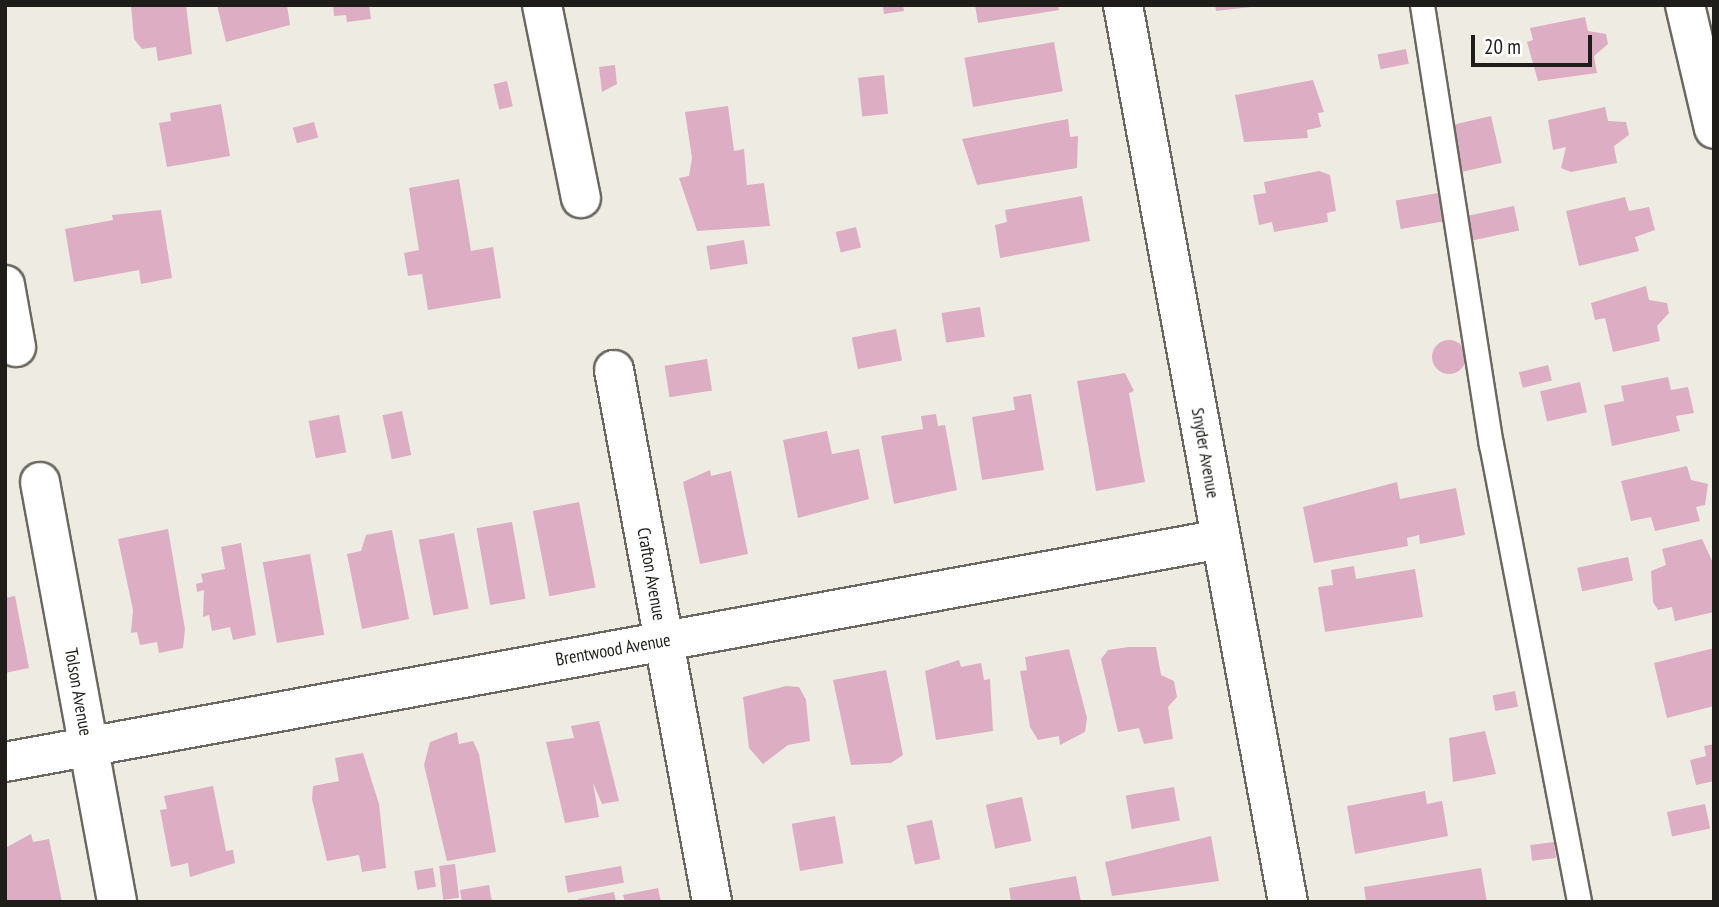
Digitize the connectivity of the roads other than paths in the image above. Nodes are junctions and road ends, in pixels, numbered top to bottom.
1 (542, 5) edge
2 (1123, 5) edge
3 (1422, 5) edge
4 (1685, 5) edge
5 (1714, 129) edge
6 (581, 198) dead end
7 (5, 285) edge
8 (16, 347) dead end
9 (614, 370) dead end
10 (40, 482) dead end
11 (1221, 539) junction
12 (663, 641) junction
13 (88, 747) junction
14 (5, 762) edge
15 (117, 902) edge
16 (712, 902) edge
17 (1288, 902) edge
18 (1579, 902) edge

1 - 6 street
2 - 11 street, Snyder Avenue
3 - 18 lane
4 - 5 street
7 - 8 street
9 - 12 street, Crafton Avenue
10 - 13 street, Tolson Avenue
11 - 12 street, Brentwood Avenue
11 - 17 street, Snyder Avenue
12 - 13 street, Brentwood Avenue
12 - 16 street, Crafton Avenue
13 - 14 street, Brentwood Avenue
13 - 15 street, Tolson Avenue

